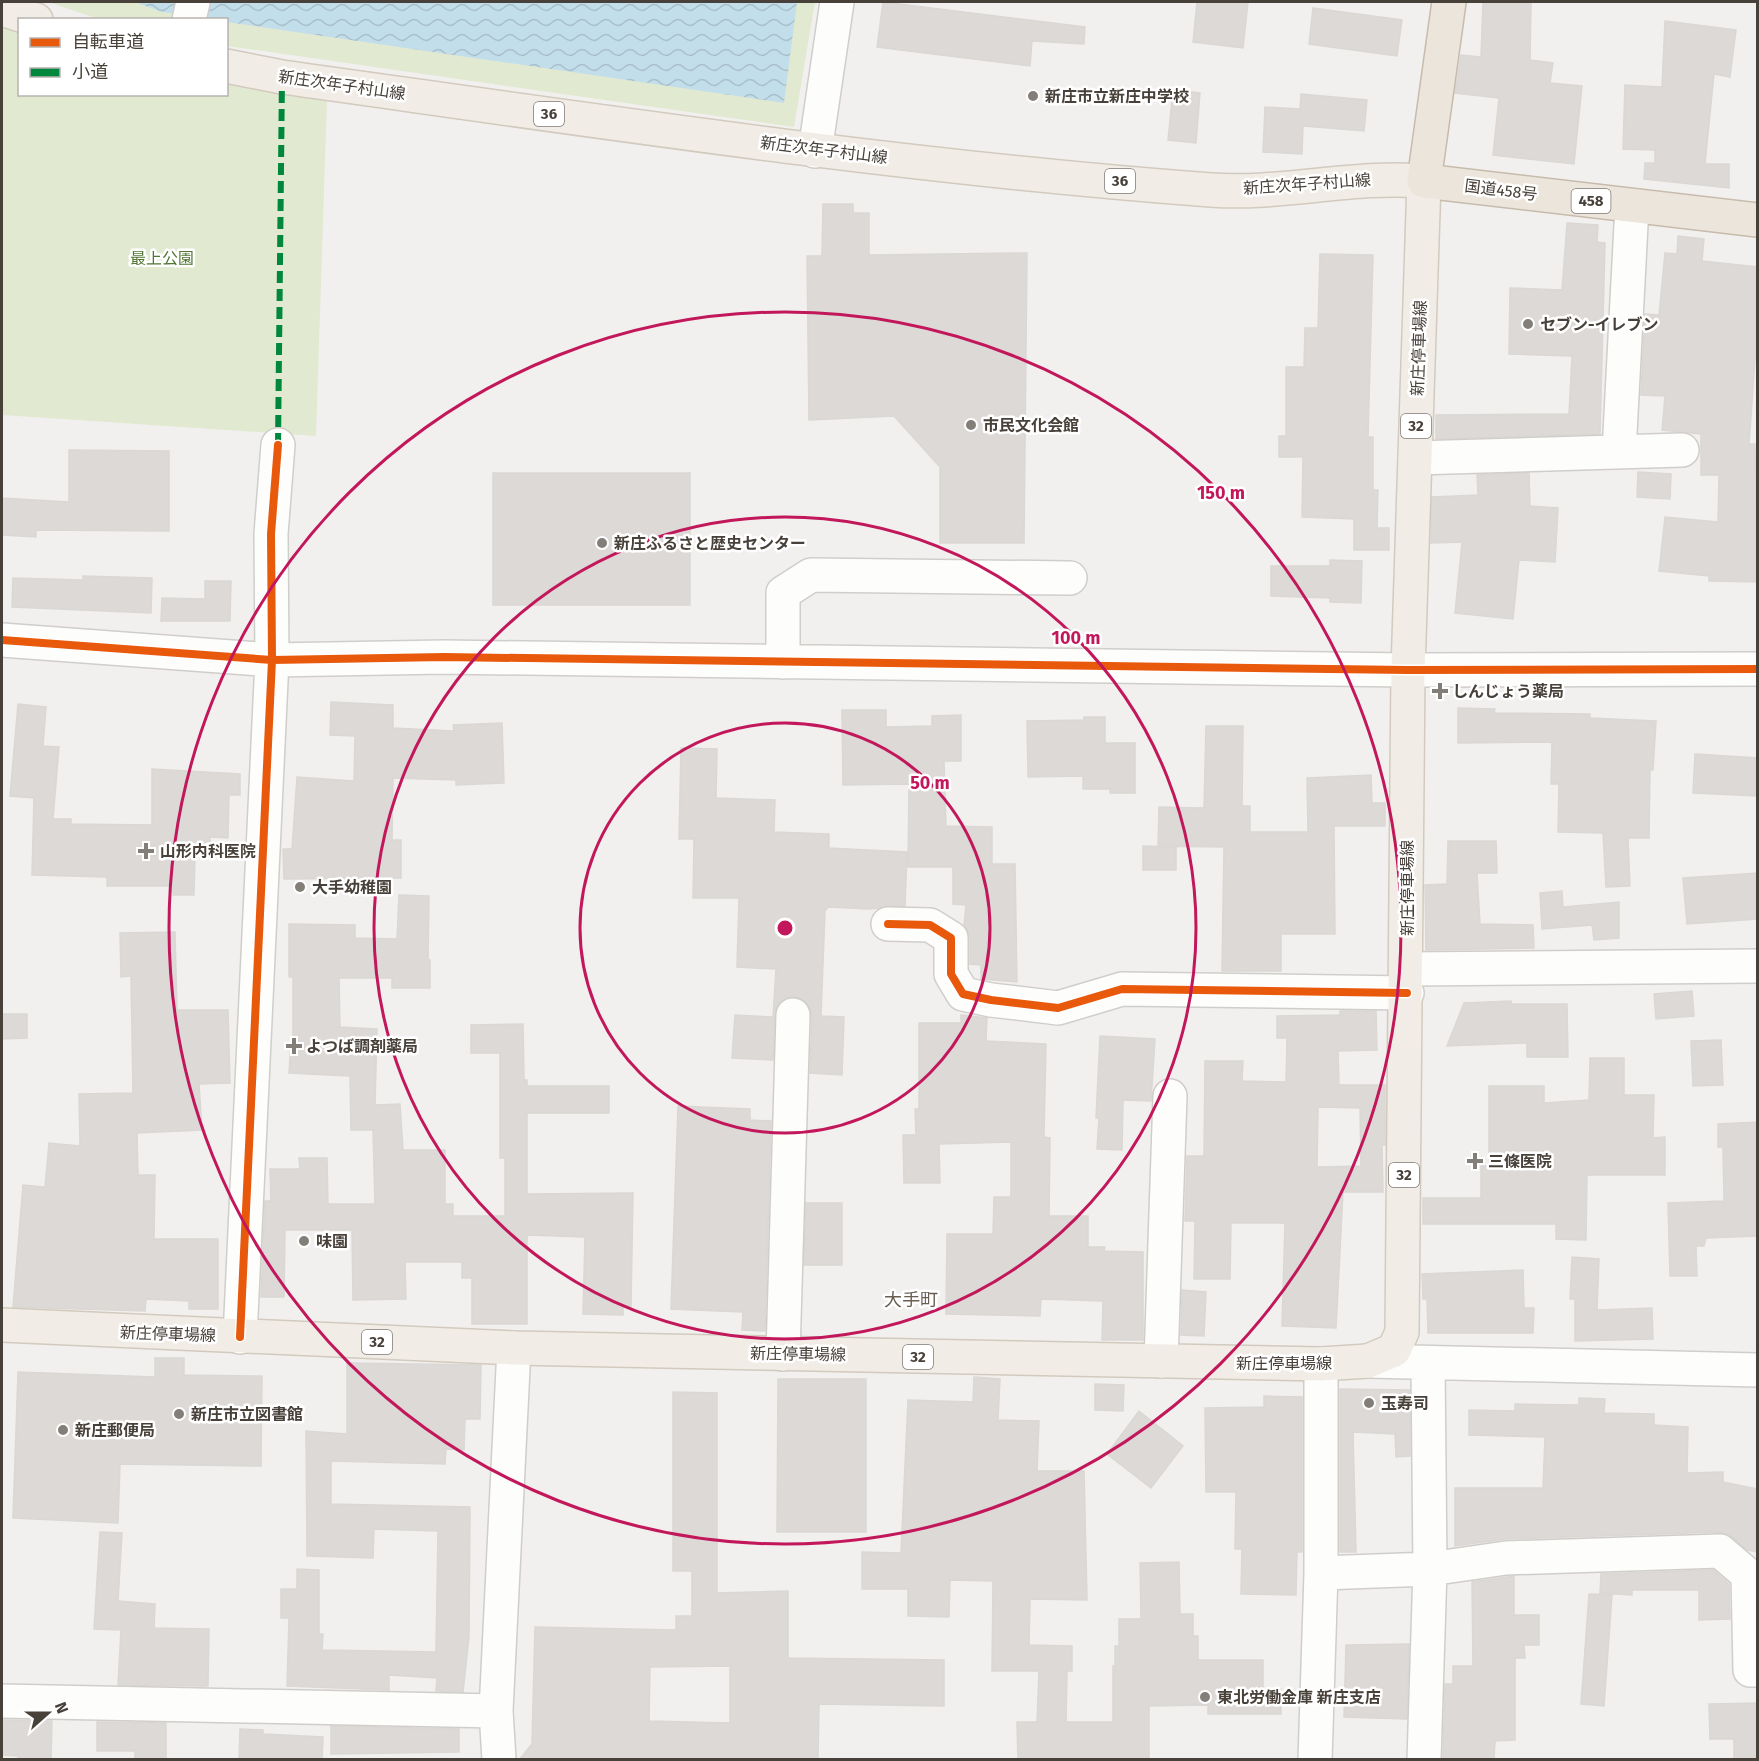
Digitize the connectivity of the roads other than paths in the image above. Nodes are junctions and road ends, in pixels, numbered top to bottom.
1 (193, 2) edge
2 (837, 2) edge
3 (1449, 2) edge
4 (2, 9) edge
5 (30, 18) edge
6 (189, 18) edge
7 (228, 66) edge
8 (815, 151) junction
9 (1424, 182) junction
10 (1632, 206) junction
11 (1758, 220) edge
12 (278, 445) dead end
13 (1682, 450) dead end
14 (1619, 452) junction
15 (1415, 458) junction
16 (1070, 578) dead end
17 (2, 640) edge
18 (272, 660) junction
19 (783, 662) junction
20 (1758, 669) edge
21 (1408, 670) junction
22 (888, 924) dead end
23 (1758, 966) edge
24 (1407, 981) junction
25 (793, 1015) dead end
26 (1170, 1096) dead end
27 (2, 1325) edge
28 (240, 1337) junction
29 (514, 1348) junction
30 (783, 1354) junction
31 (1161, 1361) junction
32 (1368, 1361) junction
33 (1428, 1363) junction
34 (1321, 1364) junction
35 (1758, 1370) edge
36 (1430, 1569) junction
37 (1321, 1573) junction
38 (1758, 1670) edge
39 (2, 1701) edge
40 (496, 1711) junction
41 (499, 1760) edge
42 (1315, 1760) edge
43 (1424, 1760) edge

1 - 6 street
2 - 8 street
3 - 9 highway
4 - 5 main road
7 - 8 main road, 新庄次年子村山線 / 36
8 - 9 main road, 新庄次年子村山線 / 36
9 - 10 highway, 国道458号 / 458
9 - 15 main road, 新庄停車場線 / 32
10 - 11 highway, 国道458号 / 458
10 - 14 street
12 - 18 street
13 - 14 street
14 - 15 street
15 - 21 main road, 新庄停車場線 / 32
16 - 19 street
17 - 18 street
18 - 19 street
18 - 28 street
19 - 21 street
20 - 21 street
21 - 24 main road, 新庄停車場線 / 32
22 - 24 street
23 - 24 street
24 - 32 main road, 新庄停車場線 / 32
25 - 30 street
26 - 31 street
27 - 28 main road, 新庄停車場線 / 32
28 - 29 main road, 新庄停車場線 / 32
29 - 30 main road, 新庄停車場線 / 32
29 - 40 street
30 - 31 main road, 新庄停車場線 / 32
31 - 34 main road, 新庄停車場線 / 32
32 - 33 street
32 - 34 main road, 新庄停車場線 / 32
33 - 35 street
33 - 36 street
34 - 37 street
36 - 37 street
36 - 38 street
36 - 43 street
37 - 42 street
39 - 40 street
40 - 41 street

